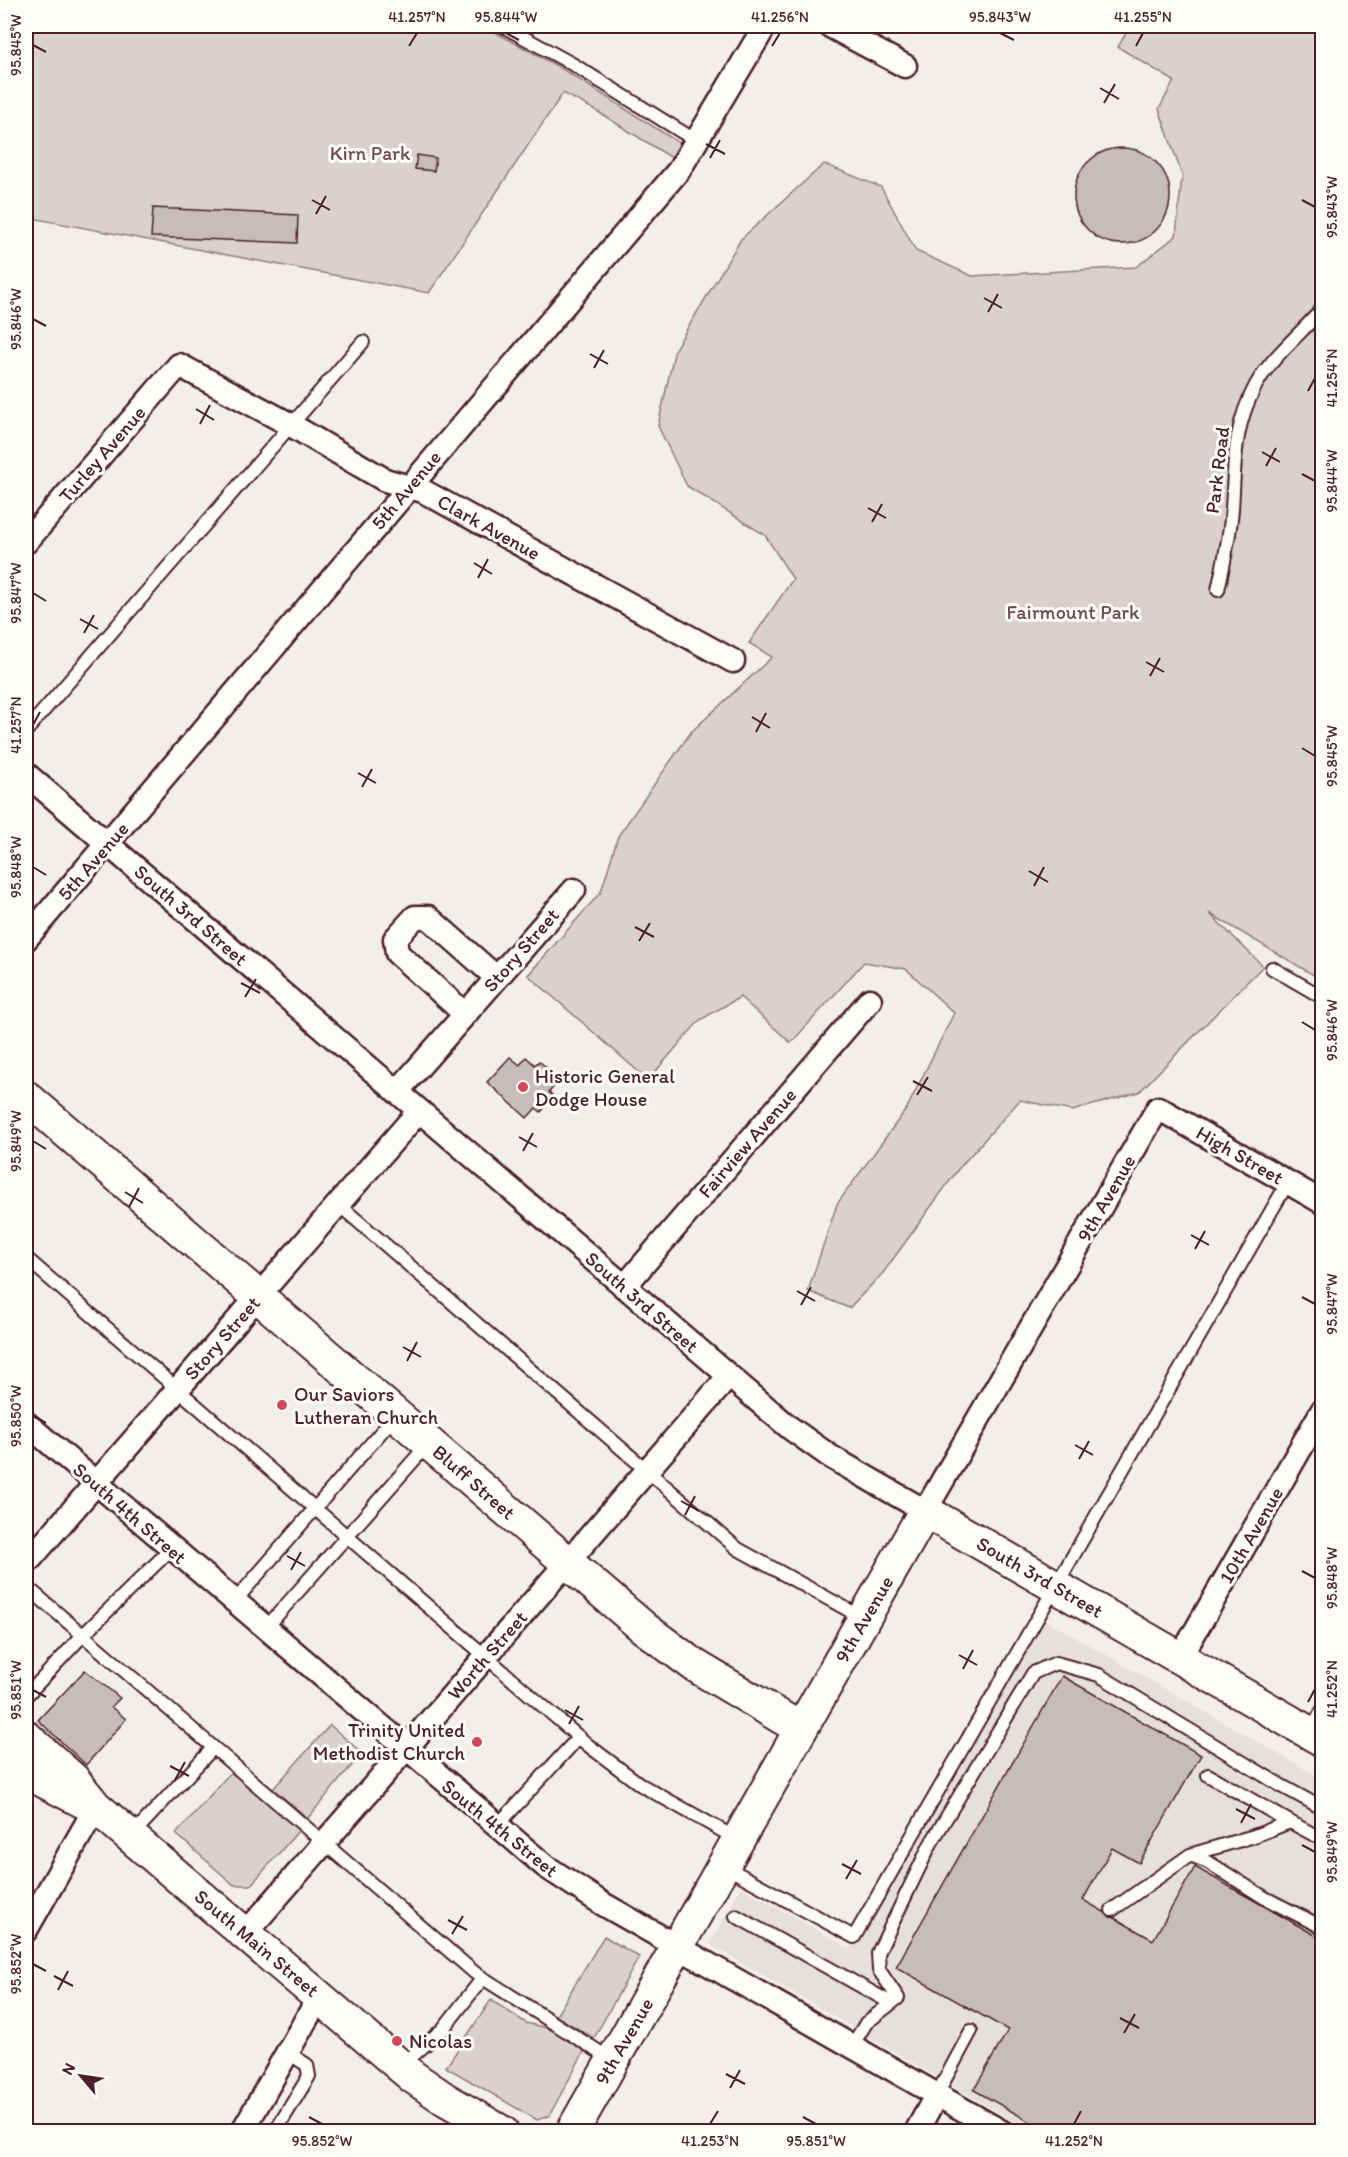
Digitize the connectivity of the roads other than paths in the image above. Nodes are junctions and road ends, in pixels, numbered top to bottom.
1 (503, 26) edge
2 (765, 26) edge
3 (830, 26) edge
4 (905, 66) dead end
5 (698, 142) junction
6 (1323, 309) edge
7 (363, 342) dead end
8 (179, 365) joint
9 (291, 425) junction
10 (408, 487) junction
11 (26, 542) edge
12 (1218, 590) dead end
13 (733, 661) dead end
14 (26, 731) edge
15 (26, 774) edge
16 (108, 844) junction
17 (574, 890) dead end
18 (26, 939) edge
19 (1272, 968) dead end
20 (497, 978) junction
21 (1323, 997) edge
22 (870, 1000) dead end
23 (465, 1014) junction
24 (397, 1092) junction
25 (26, 1097) edge
26 (1158, 1108) joint
27 (419, 1111) junction
28 (1288, 1182) junction
29 (1323, 1202) edge
30 (338, 1204) junction
31 (26, 1258) edge
32 (624, 1287) junction
33 (258, 1296) junction
34 (729, 1376) junction
35 (178, 1390) junction
36 (1323, 1411) edge
37 (396, 1415) junction
38 (26, 1423) edge
39 (429, 1443) junction
40 (647, 1471) junction
41 (95, 1483) junction
42 (315, 1509) junction
43 (925, 1511) junction
44 (347, 1537) junction
45 (171, 1549) junction
46 (567, 1562) junction
47 (26, 1564) edge
48 (26, 1586) edge
49 (1056, 1586) junction
50 (234, 1602) junction
51 (864, 1618) junction
52 (265, 1629) junction
53 (83, 1635) junction
54 (485, 1656) junction
55 (1180, 1658) junction
56 (26, 1696) edge
57 (1318, 1728) edge
58 (801, 1729) junction
59 (26, 1737) edge
60 (579, 1737) junction
61 (213, 1748) junction
62 (405, 1749) junction
63 (26, 1772) edge
64 (1208, 1775) dead end
65 (96, 1807) junction
66 (1323, 1808) edge
67 (1290, 1822) junction
68 (497, 1826) junction
69 (131, 1836) junction
70 (1323, 1839) edge
71 (323, 1843) junction
72 (731, 1852) junction
73 (1190, 1855) junction
74 (1112, 1910) dead end
75 (736, 1916) dead end
76 (1323, 1927) edge
77 (26, 1930) edge
78 (245, 1934) junction
79 (678, 1946) junction
80 (482, 1979) junction
81 (319, 1997) junction
82 (891, 2003) junction
83 (971, 2031) dead end
84 (852, 2046) junction
85 (287, 2052) junction
86 (613, 2060) junction
87 (400, 2067) junction
88 (937, 2094) junction
89 (242, 2132) edge
90 (275, 2132) edge
91 (502, 2132) edge
92 (572, 2132) edge
93 (916, 2132) edge
94 (1002, 2132) edge

1 - 5 lane
2 - 5 street, 5th Avenue
3 - 4 street
5 - 10 street, 5th Avenue
6 - 12 lane, Park Road
7 - 9 lane
8 - 9 street, Clark Avenue
8 - 11 street, Turley Avenue
9 - 10 street, Clark Avenue
9 - 14 lane
10 - 13 street, Clark Avenue
10 - 16 street, 5th Avenue
15 - 16 street, South 3rd Street
16 - 18 street, 5th Avenue
16 - 24 street, South 3rd Street
17 - 20 street, Story Street
19 - 21 lane
20 - 23 street, Story Street
20 - 23 street
22 - 32 street, Fairview Avenue
23 - 24 street, Story Street
24 - 27 street, South 3rd Street
25 - 33 main road, Bluff Street
26 - 28 street, High Street
26 - 43 street, 9th Avenue
27 - 30 street, Story Street
27 - 32 street, South 3rd Street
28 - 29 street, High Street
28 - 49 lane
30 - 33 street, Story Street
30 - 40 lane
31 - 35 lane
32 - 34 street, South 3rd Street
33 - 35 street, Story Street
33 - 37 main road, Bluff Street
34 - 40 street, Worth Street
34 - 43 street, South 3rd Street
35 - 41 street, Story Street
35 - 42 lane
36 - 55 street, 10th Avenue
37 - 39 main road, Bluff Street
37 - 42 lane
38 - 41 street, South 4th Street
39 - 44 lane
39 - 46 main road, Bluff Street
40 - 46 street, Worth Street
40 - 51 lane
41 - 45 street, South 4th Street
41 - 47 street, Story Street
42 - 44 lane
42 - 50 lane
43 - 49 main road, South 3rd Street
43 - 51 main road, 9th Avenue
44 - 52 lane
44 - 54 lane
45 - 50 street, South 4th Street
45 - 53 lane
46 - 54 street, Worth Street
46 - 58 main road, Bluff Street
48 - 53 lane
49 - 55 main road, South 3rd Street
49 - 72 lane
50 - 52 street, South 4th Street
51 - 58 main road, 9th Avenue
52 - 62 street, South 4th Street
53 - 56 lane
53 - 61 lane
54 - 60 lane
54 - 62 street, Worth Street
55 - 57 main road, South 3rd Street
58 - 72 main road, 9th Avenue
59 - 65 main road, South Main Street
60 - 68 lane
60 - 72 lane
61 - 69 lane
61 - 71 lane
62 - 68 street, South 4th Street
62 - 71 street, Worth Street
63 - 65 main road
64 - 67 lane
65 - 69 main road, South Main Street
65 - 77 street
66 - 82 lane
67 - 70 lane
67 - 73 lane
68 - 79 street, South 4th Street
69 - 78 main road, South Main Street
71 - 78 street, Worth Street
71 - 80 lane
72 - 79 main road, 9th Avenue
73 - 74 lane
73 - 76 lane
75 - 82 lane
78 - 81 main road, South Main Street
79 - 84 street, South 4th Street
79 - 86 main road, 9th Avenue
80 - 86 lane
80 - 87 lane
81 - 85 street
81 - 87 main road, South Main Street
82 - 84 lane
83 - 88 lane
84 - 88 street, South 4th Street
85 - 89 street
85 - 90 lane
86 - 92 main road, 9th Avenue
87 - 91 main road, South Main Street
88 - 93 street
88 - 94 street, South 4th Street

